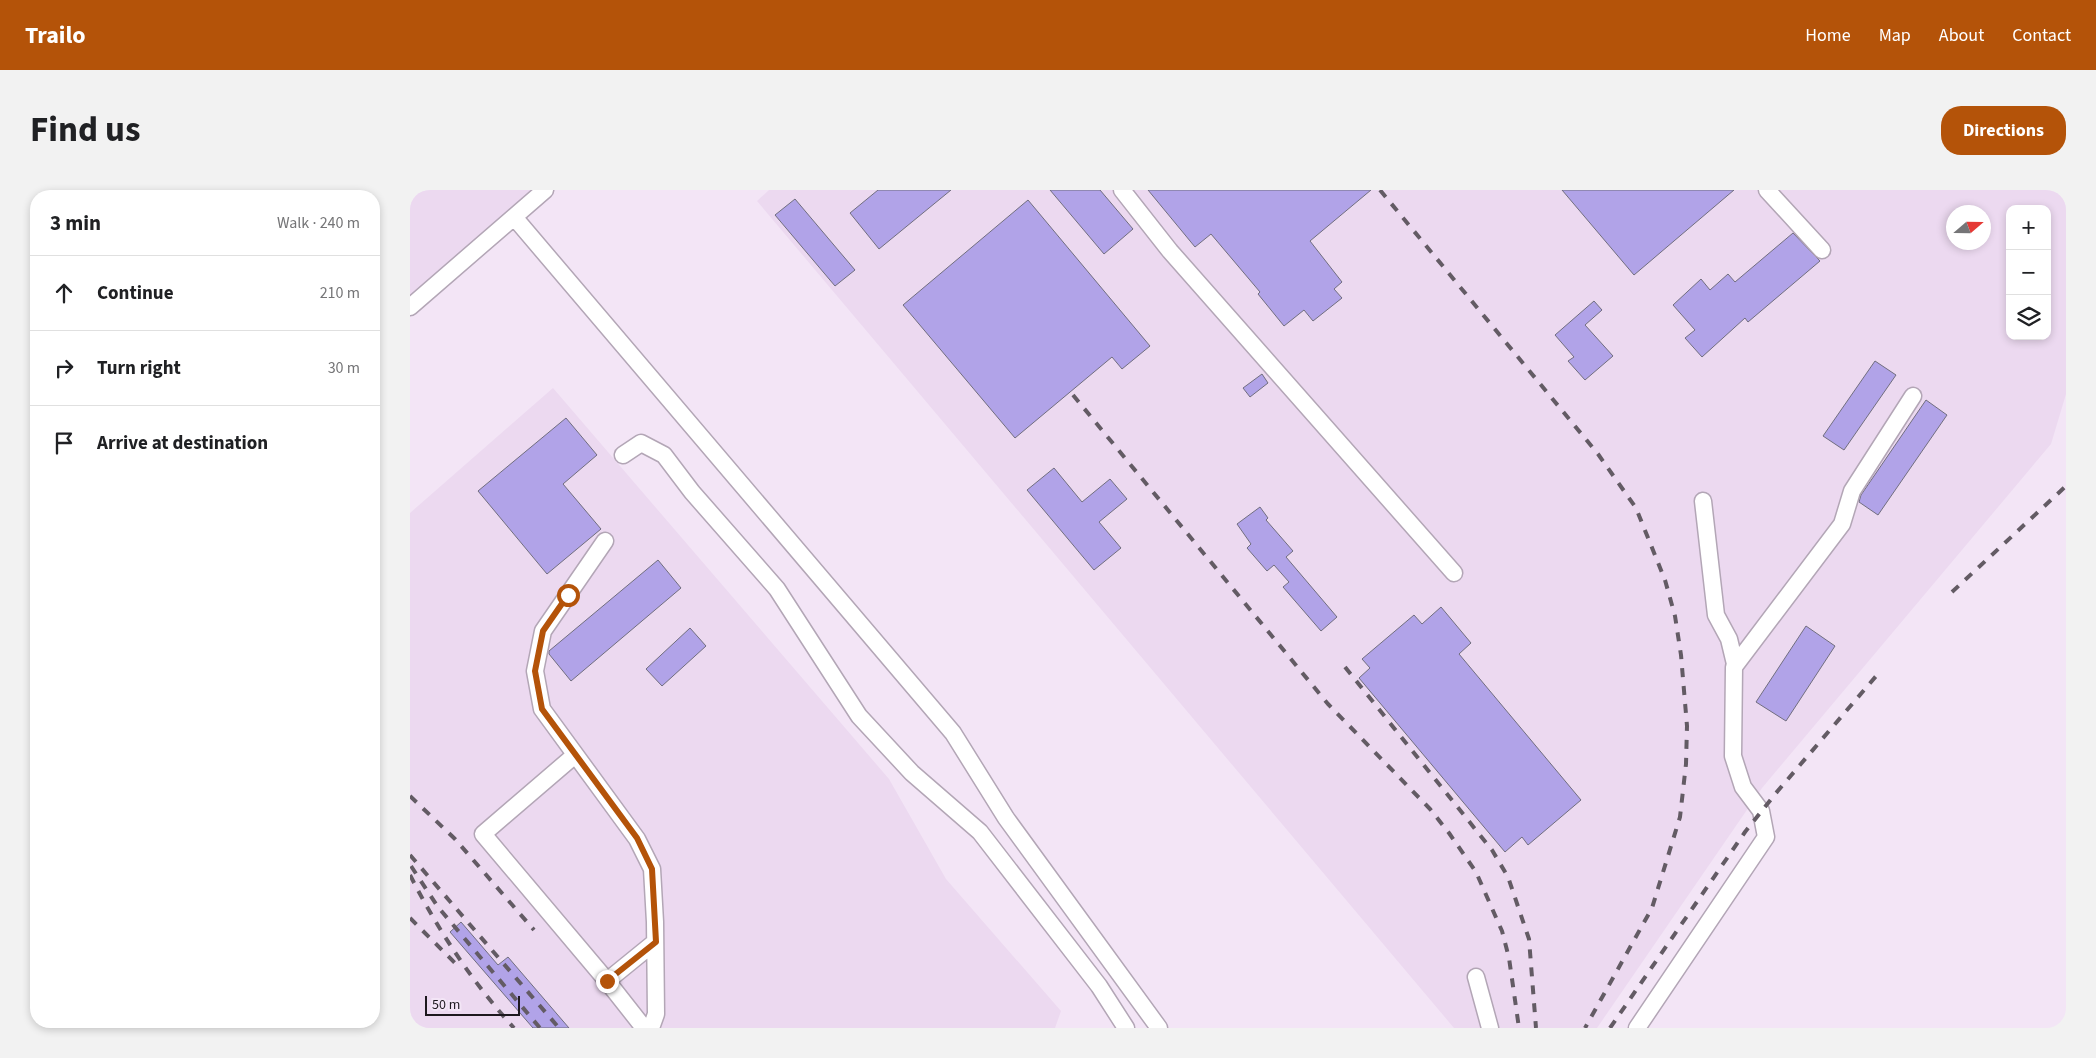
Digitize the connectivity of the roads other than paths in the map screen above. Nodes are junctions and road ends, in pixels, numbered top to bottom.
1 (546, 190) edge
2 (1122, 190) edge
3 (1767, 190) edge
4 (514, 217) junction
5 (1822, 250) dead end
6 (410, 307) edge
7 (1913, 396) dead end
8 (624, 455) dead end
9 (1703, 501) dead end
10 (605, 541) dead end
11 (1454, 573) dead end
12 (1736, 664) junction
13 (575, 755) junction
14 (656, 942) junction
15 (1476, 977) dead end
16 (607, 981) junction
17 (644, 1028) edge
18 (651, 1028) edge
19 (1126, 1028) edge
20 (1159, 1028) edge
21 (1490, 1028) edge
22 (1637, 1028) edge

1 - 4 street
2 - 11 street
3 - 5 street
4 - 6 street
4 - 20 street
7 - 12 street
8 - 19 street
9 - 12 street
10 - 13 street
12 - 22 street
13 - 14 street
13 - 16 street
14 - 16 street
14 - 18 street
15 - 21 street
16 - 17 street

